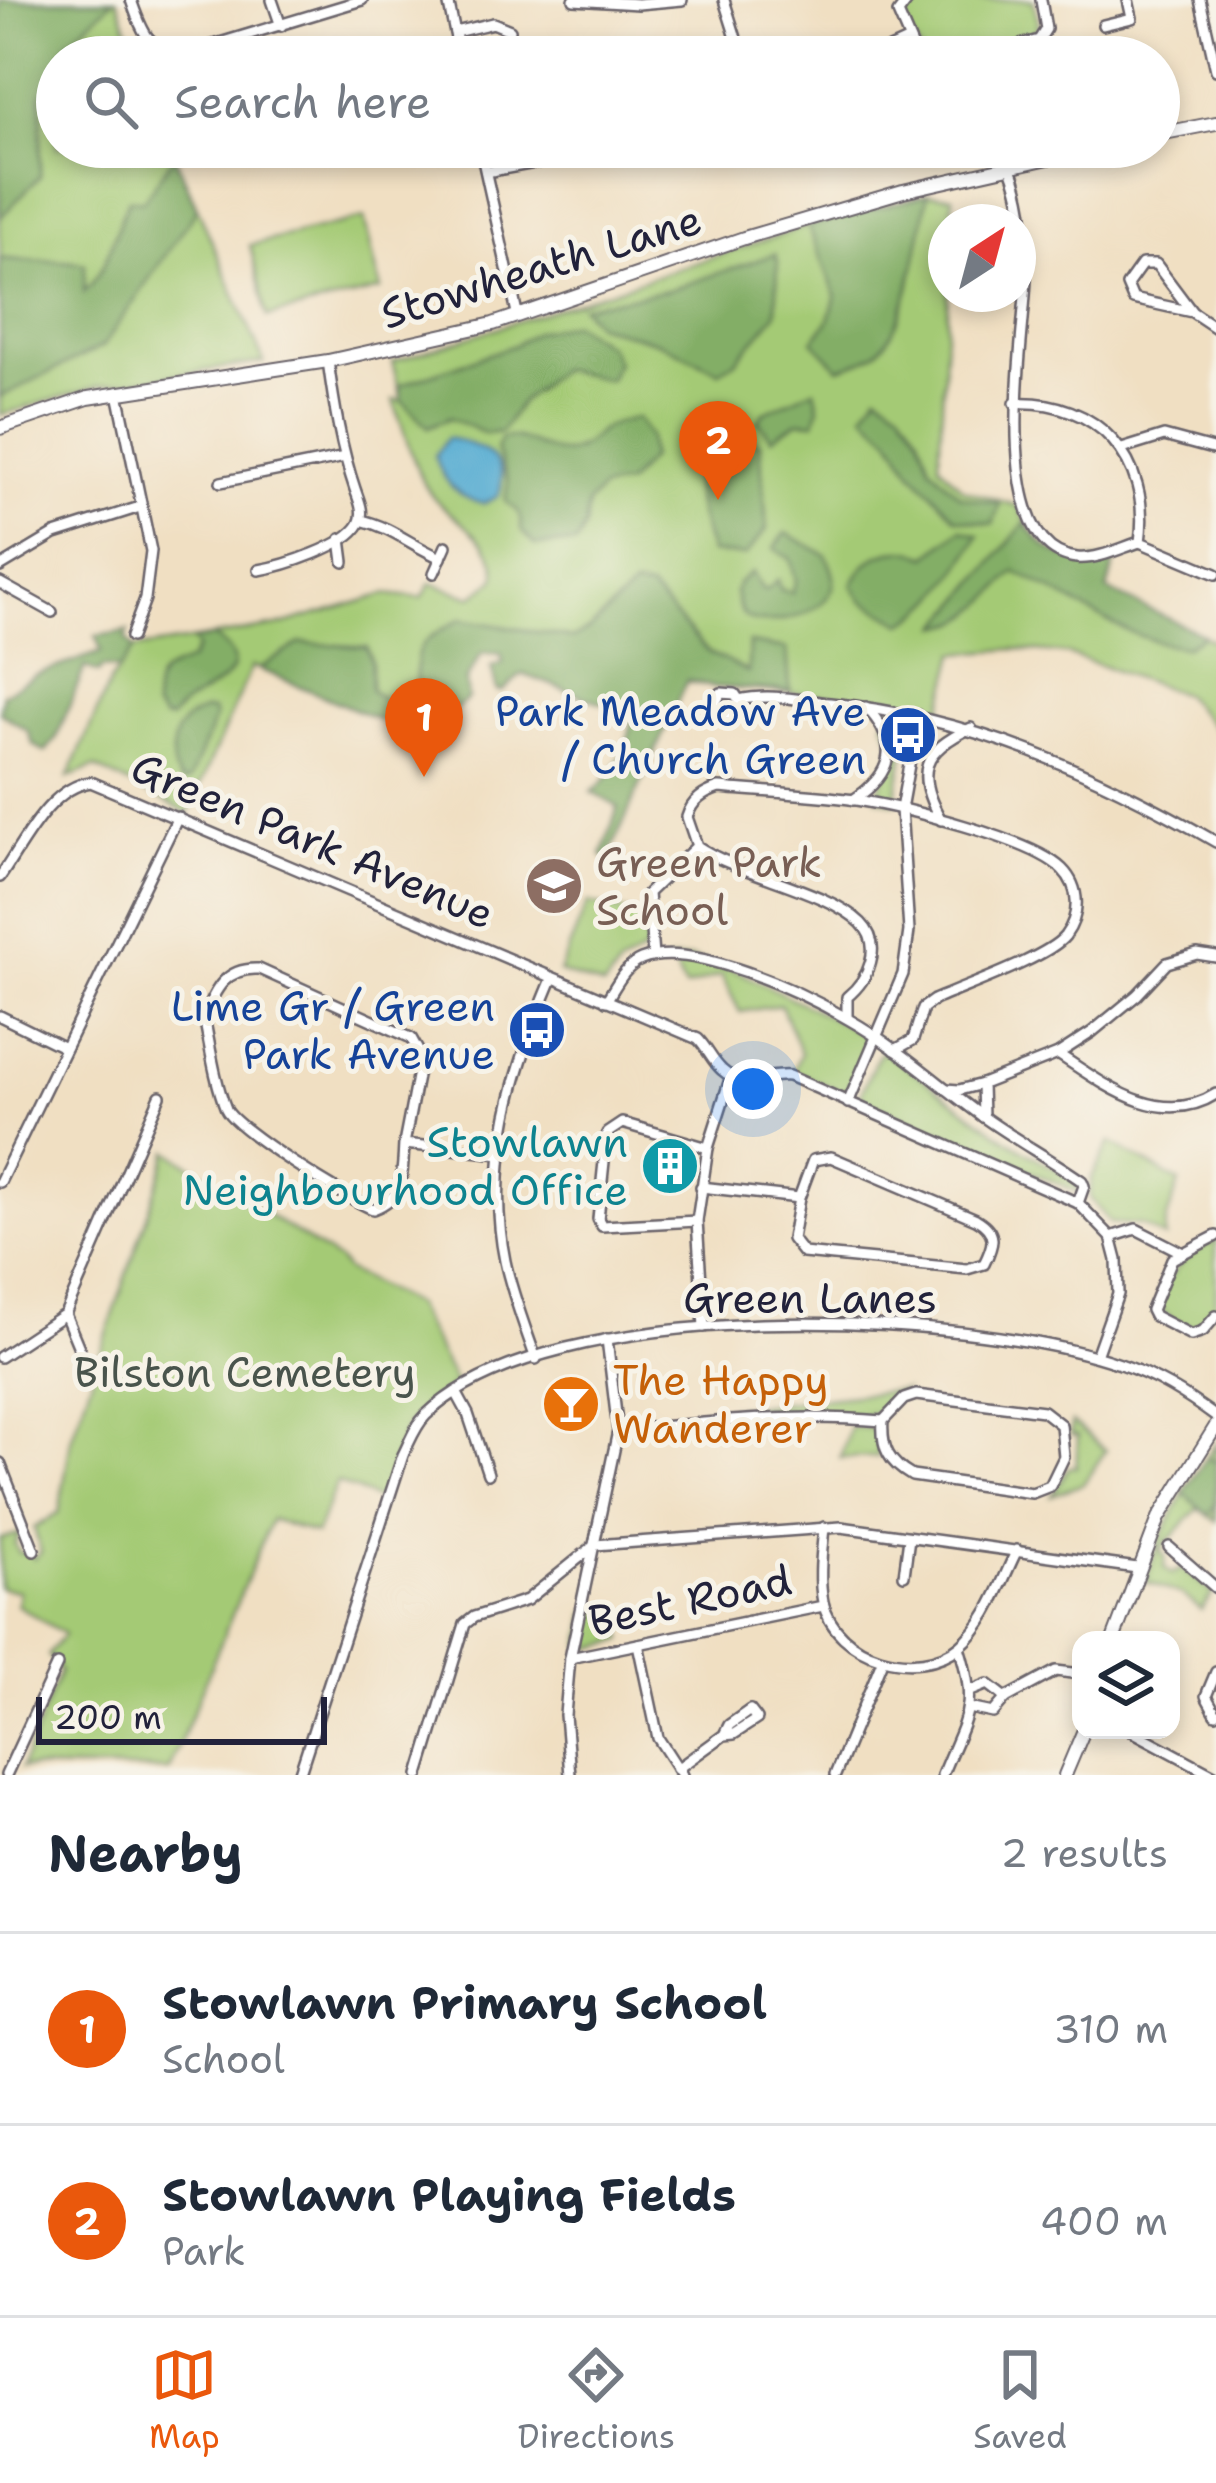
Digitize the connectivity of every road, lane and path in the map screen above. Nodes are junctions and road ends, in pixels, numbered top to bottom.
1 (131, 0) edge
2 (272, 0) edge
3 (362, 0) edge
4 (434, 0) edge
5 (574, 0) edge
6 (682, 0) edge
7 (724, 0) edge
8 (908, 0) edge
9 (1041, 0) edge
10 (1128, 0) edge
11 (1200, 0) edge
12 (452, 3) edge
13 (1103, 25) dead end
14 (281, 26) junction
15 (510, 30) dead end
16 (454, 32) junction
17 (147, 36) edge
18 (246, 36) edge
19 (455, 36) edge
20 (735, 36) edge
21 (907, 36) edge
22 (1044, 36) edge
23 (1216, 70) edge
24 (1216, 123) edge
25 (1180, 130) edge
26 (485, 168) edge
27 (506, 168) edge
28 (1010, 168) joint
29 (486, 172) junction
30 (1192, 312) junction
31 (517, 313) junction
32 (1216, 328) edge
33 (328, 361) junction
34 (118, 393) junction
35 (1015, 403) junction
36 (0, 428) edge
37 (1122, 449) junction
38 (1216, 450) edge
39 (344, 457) junction
40 (221, 482) dead end
41 (140, 507) junction
42 (361, 520) junction
43 (341, 539) junction
44 (1140, 542) junction
45 (446, 546) dead end
46 (441, 558) junction
47 (344, 562) dead end
48 (0, 567) edge
49 (259, 570) dead end
50 (434, 573) dead end
51 (1216, 574) edge
52 (0, 583) edge
53 (52, 612) dead end
54 (131, 637) dead end
55 (739, 700) dead end
56 (865, 706) junction
57 (918, 715) junction
58 (971, 728) junction
59 (854, 800) junction
60 (901, 809) junction
61 (178, 817) junction
62 (941, 820) junction
63 (1216, 842) edge
64 (697, 846) junction
65 (0, 877) edge
66 (653, 956) junction
67 (1216, 957) edge
68 (552, 979) junction
69 (847, 997) junction
70 (606, 1001) junction
71 (817, 1004) junction
72 (0, 1016) edge
73 (848, 1018) junction
74 (878, 1038) junction
75 (913, 1040) junction
76 (65, 1048) junction
77 (895, 1050) junction
78 (1058, 1054) junction
79 (925, 1073) junction
80 (731, 1076) junction
81 (982, 1084) junction
82 (944, 1088) junction
83 (1216, 1094) edge
84 (160, 1096) dead end
85 (848, 1102) junction
86 (983, 1117) junction
87 (404, 1144) junction
88 (708, 1148) junction
89 (501, 1154) junction
90 (0, 1182) edge
91 (700, 1187) junction
92 (799, 1198) junction
93 (1078, 1203) junction
94 (697, 1221) junction
95 (1216, 1236) edge
96 (1111, 1237) junction
97 (1181, 1252) junction
98 (65, 1314) junction
99 (1216, 1316) edge
100 (704, 1327) junction
101 (607, 1339) junction
102 (1096, 1356) junction
103 (0, 1357) edge
104 (536, 1359) junction
105 (89, 1372) dead end
106 (456, 1393) junction
107 (884, 1421) junction
108 (1216, 1421) edge
109 (619, 1432) junction
110 (0, 1463) edge
111 (488, 1474) dead end
112 (824, 1527) junction
113 (909, 1538) junction
114 (595, 1545) junction
115 (18, 1546) dead end
116 (1168, 1547) dead end
117 (1017, 1550) junction
118 (1178, 1556) junction
119 (1137, 1568) junction
120 (1167, 1569) dead end
121 (904, 1575) dead end
122 (1216, 1588) edge
123 (823, 1606) junction
124 (1116, 1631) edge
125 (638, 1644) junction
126 (959, 1647) junction
127 (570, 1658) junction
128 (882, 1661) junction
129 (57, 1665) dead end
130 (1216, 1672) edge
131 (1072, 1673) edge
132 (971, 1691) junction
133 (1006, 1698) junction
134 (969, 1708) junction
135 (1216, 1714) edge
136 (724, 1735) dead end
137 (1080, 1739) edge
138 (1147, 1739) edge
139 (679, 1772) edge
140 (7, 1775) edge
141 (299, 1775) edge
142 (418, 1775) edge
143 (569, 1775) edge
144 (835, 1775) edge
145 (942, 1775) edge
146 (1065, 1775) edge
147 (1214, 1775) edge

1 - 17 street
2 - 14 street
3 - 14 street
4 - 12 street
5 - 6 street
7 - 20 street
8 - 21 street
9 - 22 street
10 - 13 street
11 - 23 street
12 - 16 street
14 - 18 street
15 - 16 street
16 - 19 street
24 - 25 street
26 - 29 street
27 - 29 street
28 - 31 street, Stowheath Lane
28 - 35 street
29 - 31 street
30 - 30 street
30 - 32 street
31 - 33 street, Stowheath Lane
33 - 34 street, Stowheath Lane
33 - 39 street
34 - 36 street, Stowheath Lane
34 - 41 street
35 - 37 street
35 - 44 street
37 - 38 street
37 - 44 street
39 - 40 street
39 - 42 street
41 - 48 street
41 - 54 street
42 - 43 street
42 - 46 street
43 - 47 street
43 - 49 street
44 - 51 street
45 - 46 street
46 - 50 street
52 - 53 street
55 - 56 street
56 - 57 street
56 - 59 street
57 - 58 street
57 - 60 street
58 - 62 street
58 - 63 street
59 - 60 street
59 - 64 street
60 - 62 street
60 - 74 street
61 - 65 street, Green Park Avenue
61 - 68 street, Green Park Avenue
61 - 76 street
62 - 75 street
64 - 66 street
64 - 69 street
66 - 70 street
66 - 71 street
67 - 78 street
68 - 70 street, Green Park Avenue
68 - 89 street
69 - 71 street
69 - 73 street
70 - 80 street, Green Park Avenue
71 - 73 street
72 - 76 street
73 - 74 street
74 - 77 street
74 - 85 street
75 - 77 street
75 - 79 street
76 - 90 street
77 - 79 street
78 - 81 street
78 - 83 street
79 - 82 street
80 - 85 street
80 - 88 street
81 - 82 street
81 - 86 street
82 - 86 street
84 - 98 street
85 - 93 street
86 - 93 street
87 - 87 street
87 - 89 street
88 - 91 street
88 - 94 street
89 - 104 street
91 - 92 street
91 - 94 street
92 - 92 street
93 - 96 street
94 - 100 street
95 - 97 street
96 - 97 street
96 - 102 street
97 - 99 street
98 - 103 street
98 - 105 street
100 - 101 street, Green Lanes
100 - 102 street, Green Lanes
101 - 104 street, Green Lanes
101 - 109 street
102 - 108 street, Green Lanes
104 - 106 street, Green Lanes
106 - 111 street
106 - 141 street, Green Lanes
107 - 107 street
107 - 109 street
108 - 119 street
109 - 114 street
110 - 115 street
112 - 113 street
112 - 114 street
112 - 123 street
113 - 117 street
113 - 121 street
114 - 127 street
114 - 142 street
116 - 118 street
117 - 119 street
117 - 126 street
118 - 120 street
118 - 122 street
119 - 124 street
123 - 125 street, Best Road
123 - 128 street
125 - 127 street, Best Road
125 - 139 street
126 - 128 street
126 - 132 street
127 - 143 street
128 - 144 street
129 - 140 street
130 - 135 street
131 - 133 street
132 - 133 street
132 - 134 street
133 - 134 street
134 - 145 street
136 - 139 street
137 - 146 street
138 - 147 street

